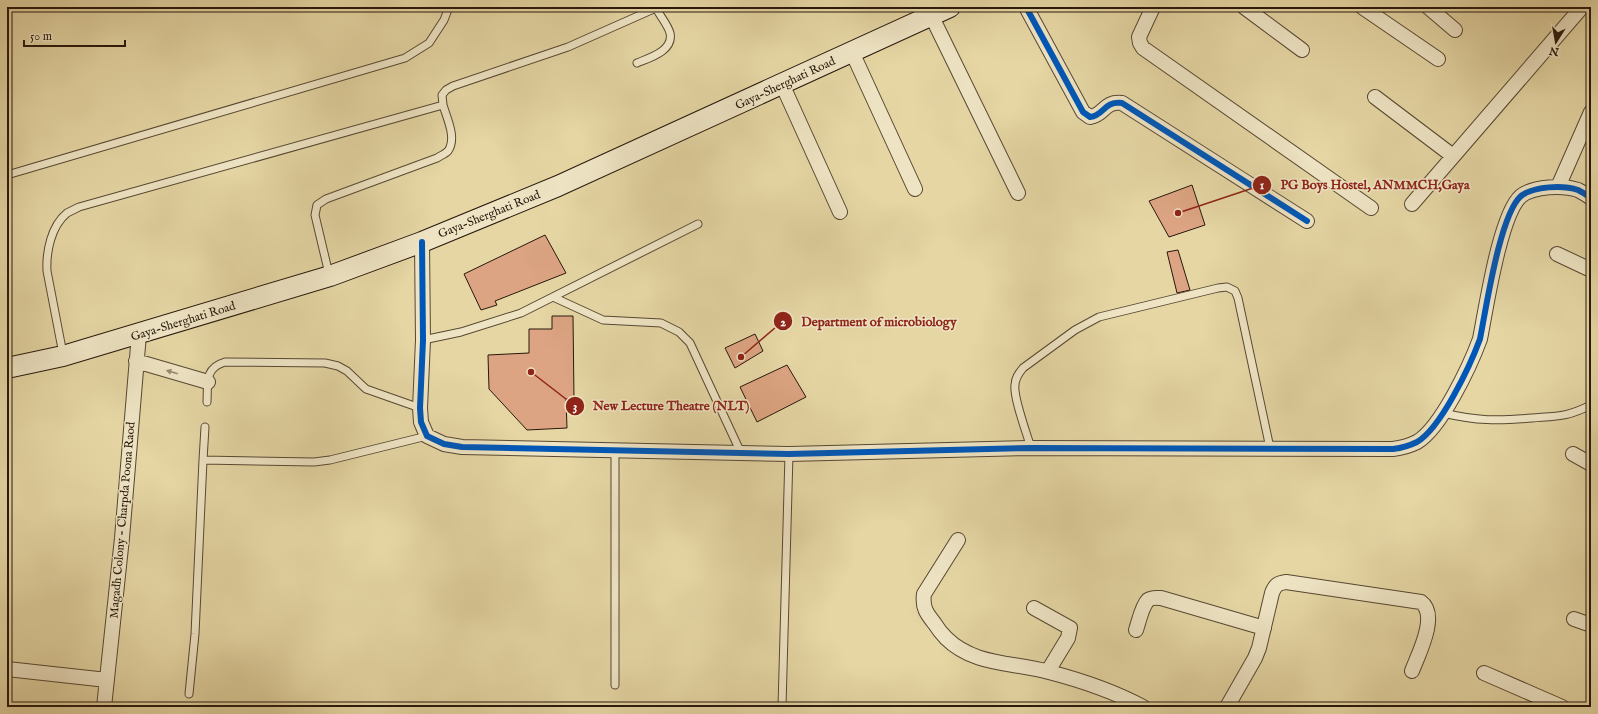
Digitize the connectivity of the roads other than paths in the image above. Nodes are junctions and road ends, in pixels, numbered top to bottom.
1 (449, 7) edge
2 (950, 7) edge
3 (1026, 7) edge
4 (1153, 7) edge
5 (1244, 7) edge
6 (1362, 7) edge
7 (1428, 7) edge
8 (1582, 7) edge
9 (655, 8) edge
10 (931, 15) junction
11 (1455, 30) dead end
12 (1302, 50) dead end
13 (852, 52) junction
14 (1438, 59) dead end
15 (637, 63) dead end
16 (782, 84) junction
17 (1375, 97) dead end
18 (443, 105) junction
19 (1591, 112) edge
20 (1453, 156) junction
21 (7, 175) edge
22 (1558, 187) junction
23 (914, 189) dead end
24 (1018, 193) dead end
25 (1591, 198) edge
26 (1412, 204) dead end
27 (1371, 208) dead end
28 (840, 212) dead end
29 (1307, 220) dead end
30 (698, 224) dead end
31 (422, 242) junction
32 (1557, 254) dead end
33 (1591, 270) edge
34 (330, 276) junction
35 (553, 297) junction
36 (139, 334) junction
37 (423, 340) junction
38 (64, 356) junction
39 (136, 361) junction
40 (7, 368) edge
41 (208, 382) junction
42 (207, 402) dead end
43 (1591, 405) edge
44 (420, 408) junction
45 (1443, 412) junction
46 (205, 427) dead end
47 (427, 436) junction
48 (1031, 448) junction
49 (1270, 448) junction
50 (615, 450) junction
51 (741, 453) junction
52 (789, 454) junction
53 (1573, 454) dead end
54 (203, 460) junction
55 (1591, 464) edge
56 (958, 540) dead end
57 (1034, 608) dead end
58 (1574, 619) dead end
59 (1591, 625) edge
60 (1264, 628) junction
61 (1136, 630) dead end
62 (8, 669) edge
63 (1048, 671) junction
64 (1412, 671) dead end
65 (1484, 673) dead end
66 (106, 680) junction
67 (615, 685) dead end
68 (188, 694) dead end
69 (104, 707) edge
70 (782, 707) edge
71 (1143, 707) edge
72 (1227, 707) edge
73 (1562, 707) edge

1 - 21 lane
2 - 10 main road, Gaya-Sherghati Road
3 - 29 street
4 - 27 street
5 - 12 street
6 - 14 street
7 - 11 street
8 - 20 street
9 - 15 lane
9 - 18 lane
10 - 13 main road, Gaya-Sherghati Road
10 - 24 street
13 - 16 main road, Gaya-Sherghati Road
13 - 23 street
16 - 28 street
16 - 31 main road, Gaya-Sherghati Road
17 - 20 street
18 - 34 lane
18 - 38 lane
19 - 22 street
20 - 26 street
22 - 25 street
22 - 45 street
30 - 35 lane
31 - 34 main road, Gaya-Sherghati Road
31 - 37 street
32 - 33 street
34 - 36 main road, Gaya-Sherghati Road
35 - 37 lane
35 - 51 lane
36 - 38 main road, Gaya-Sherghati Road
36 - 39 street, Magadh Colony - Charpda Poona Raod
37 - 44 street
38 - 40 main road, Gaya-Sherghati Road
41 -> 39 street
39 - 66 street, Magadh Colony - Charpda Poona Raod
41 - 42 lane
41 - 44 lane
43 - 45 lane
44 - 47 street
45 - 49 street
46 - 54 lane
47 - 50 street
47 - 54 lane
48 - 49 street
48 - 49 lane
48 - 52 street
50 - 51 street
50 - 67 lane
51 - 52 street
52 - 70 lane
53 - 55 street
54 - 68 lane
56 - 63 street
57 - 63 street
58 - 59 street
60 - 61 street
60 - 64 street
60 - 72 street
62 - 66 street
63 - 71 street
65 - 73 street
66 - 69 street, Magadh Colony - Charpda Poona Raod

